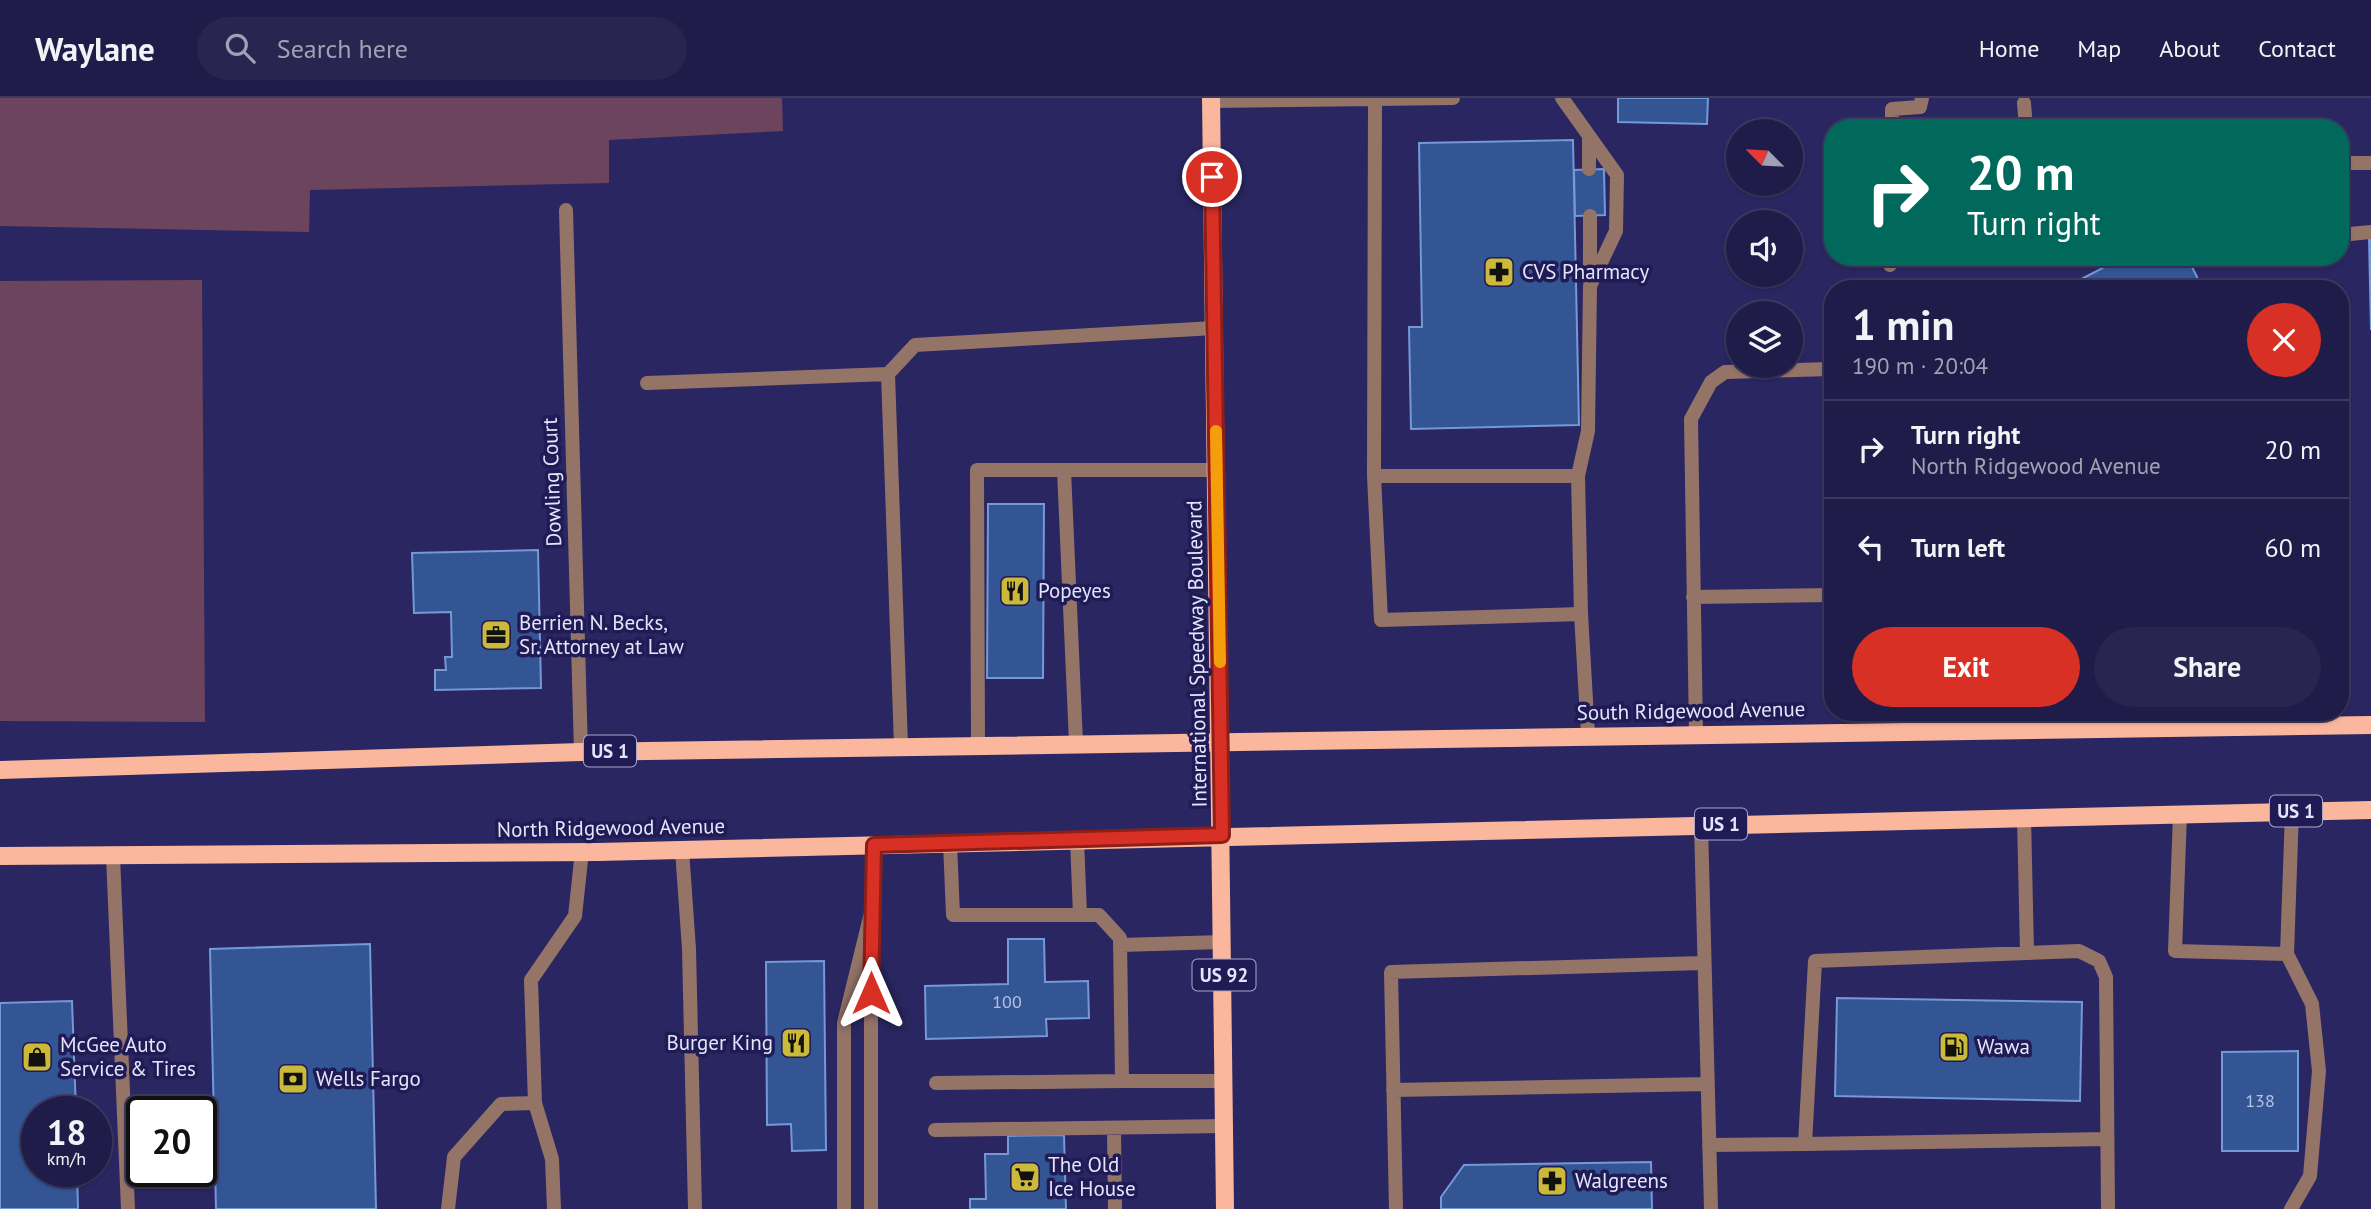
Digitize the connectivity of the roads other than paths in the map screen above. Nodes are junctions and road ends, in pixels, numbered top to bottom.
1 (1452, 98) edge
2 (1562, 98) edge
3 (1922, 98) edge
4 (1211, 99) edge
5 (1375, 99) edge
6 (2024, 103) dead end
7 (1892, 119) edge
8 (2025, 119) edge
9 (1590, 137) junction
10 (2349, 163) edge
11 (2371, 163) edge
12 (1588, 169) dead end
13 (566, 211) dead end
14 (1590, 216) dead end
15 (2371, 232) edge
16 (2349, 234) edge
17 (1590, 286) junction
18 (1214, 328) junction
19 (1824, 369) edge
20 (888, 374) junction
21 (647, 383) dead end
22 (1064, 470) junction
23 (1217, 470) junction
24 (1578, 476) junction
25 (1374, 477) junction
26 (1824, 595) edge
27 (1693, 597) junction
28 (1581, 614) junction
29 (2010, 721) edge
30 (2306, 721) edge
31 (2371, 725) edge
32 (1696, 734) junction
33 (1588, 735) junction
34 (1221, 741) junction
35 (1076, 743) junction
36 (978, 744) junction
37 (901, 746) junction
38 (581, 752) junction
39 (0, 770) edge
40 (2371, 810) edge
41 (2292, 811) junction
42 (2180, 814) junction
43 (2024, 817) junction
44 (1700, 825) junction
45 (1222, 835) junction
46 (1077, 839) junction
47 (950, 843) junction
48 (874, 845) junction
49 (682, 850) junction
50 (582, 851) junction
51 (0, 856) edge
52 (113, 856) junction
53 (871, 913) junction
54 (1080, 915) junction
55 (1223, 942) junction
56 (1119, 945) junction
57 (2027, 952) junction
58 (2287, 954) junction
59 (1702, 963) junction
60 (1122, 1081) junction
61 (1224, 1081) junction
62 (936, 1083) dead end
63 (1708, 1084) junction
64 (1393, 1090) junction
65 (535, 1103) junction
66 (1225, 1126) junction
67 (1114, 1128) junction
68 (935, 1130) dead end
69 (2107, 1139) junction
70 (1805, 1144) junction
71 (1709, 1145) junction
72 (128, 1209) edge
73 (448, 1209) edge
74 (554, 1209) edge
75 (695, 1209) edge
76 (844, 1209) edge
77 (871, 1209) edge
78 (1115, 1209) edge
79 (1225, 1209) edge
80 (1396, 1209) edge
81 (1711, 1209) edge
82 (2108, 1209) edge
83 (2291, 1209) edge

1 - 5 street
2 - 9 street
3 - 7 street
4 - 5 street
4 - 18 main road, International Speedway Boulevard / US 92
5 - 25 street
6 - 8 street
9 - 12 street
9 - 17 street
10 - 11 street
13 - 38 street, Dowling Court
14 - 17 street
15 - 16 street
17 - 24 street
18 - 20 street
18 - 23 main road, International Speedway Boulevard / US 92
19 - 27 street
20 - 21 street
20 - 37 street
22 - 23 street
22 - 35 street
22 - 36 street
23 - 34 main road, International Speedway Boulevard / US 92
24 - 25 street
24 - 28 street
25 - 28 street
26 - 27 street
27 - 32 street
28 - 33 street
29 - 32 main road, South Ridgewood Avenue / US 1
30 - 31 main road, South Ridgewood Avenue / US 1
32 - 33 main road, South Ridgewood Avenue / US 1
33 - 34 main road, South Ridgewood Avenue / US 1
34 - 35 main road, US 1
34 - 45 main road, International Speedway Boulevard / US 92
35 - 36 main road, US 1
36 - 37 main road, US 1
37 - 38 main road, US 1
38 - 39 main road, US 1
40 - 41 main road, US 1
41 - 42 main road, US 1
41 - 58 street
42 - 43 main road, US 1
42 - 58 street
43 - 44 main road, US 1
43 - 57 street
44 - 45 main road, US 1
44 - 59 street
45 - 46 main road, North Ridgewood Avenue / US 1
45 - 55 main road, International Speedway Boulevard / US 92
46 - 47 main road, North Ridgewood Avenue / US 1
46 - 54 street
47 - 48 main road, North Ridgewood Avenue / US 1
47 - 54 street
48 - 49 main road, North Ridgewood Avenue / US 1
48 - 53 street
49 - 50 main road, North Ridgewood Avenue / US 1
49 - 75 street
50 - 52 main road, North Ridgewood Avenue / US 1
50 - 65 street
51 - 52 main road, North Ridgewood Avenue / US 1
52 - 72 street
53 - 76 street
53 - 77 street
54 - 56 street
55 - 56 street
55 - 61 main road, International Speedway Boulevard / US 92
56 - 60 street
57 - 69 street
57 - 70 street
58 - 83 street
59 - 63 street
59 - 64 street
60 - 61 street
60 - 62 street
61 - 66 main road, International Speedway Boulevard / US 92
63 - 64 street
63 - 71 street
64 - 80 street
65 - 73 street
65 - 74 street
66 - 67 street
66 - 79 main road, International Speedway Boulevard / US 92
67 - 68 street
67 - 78 street
69 - 70 street
69 - 82 street
70 - 71 street
71 - 81 street

